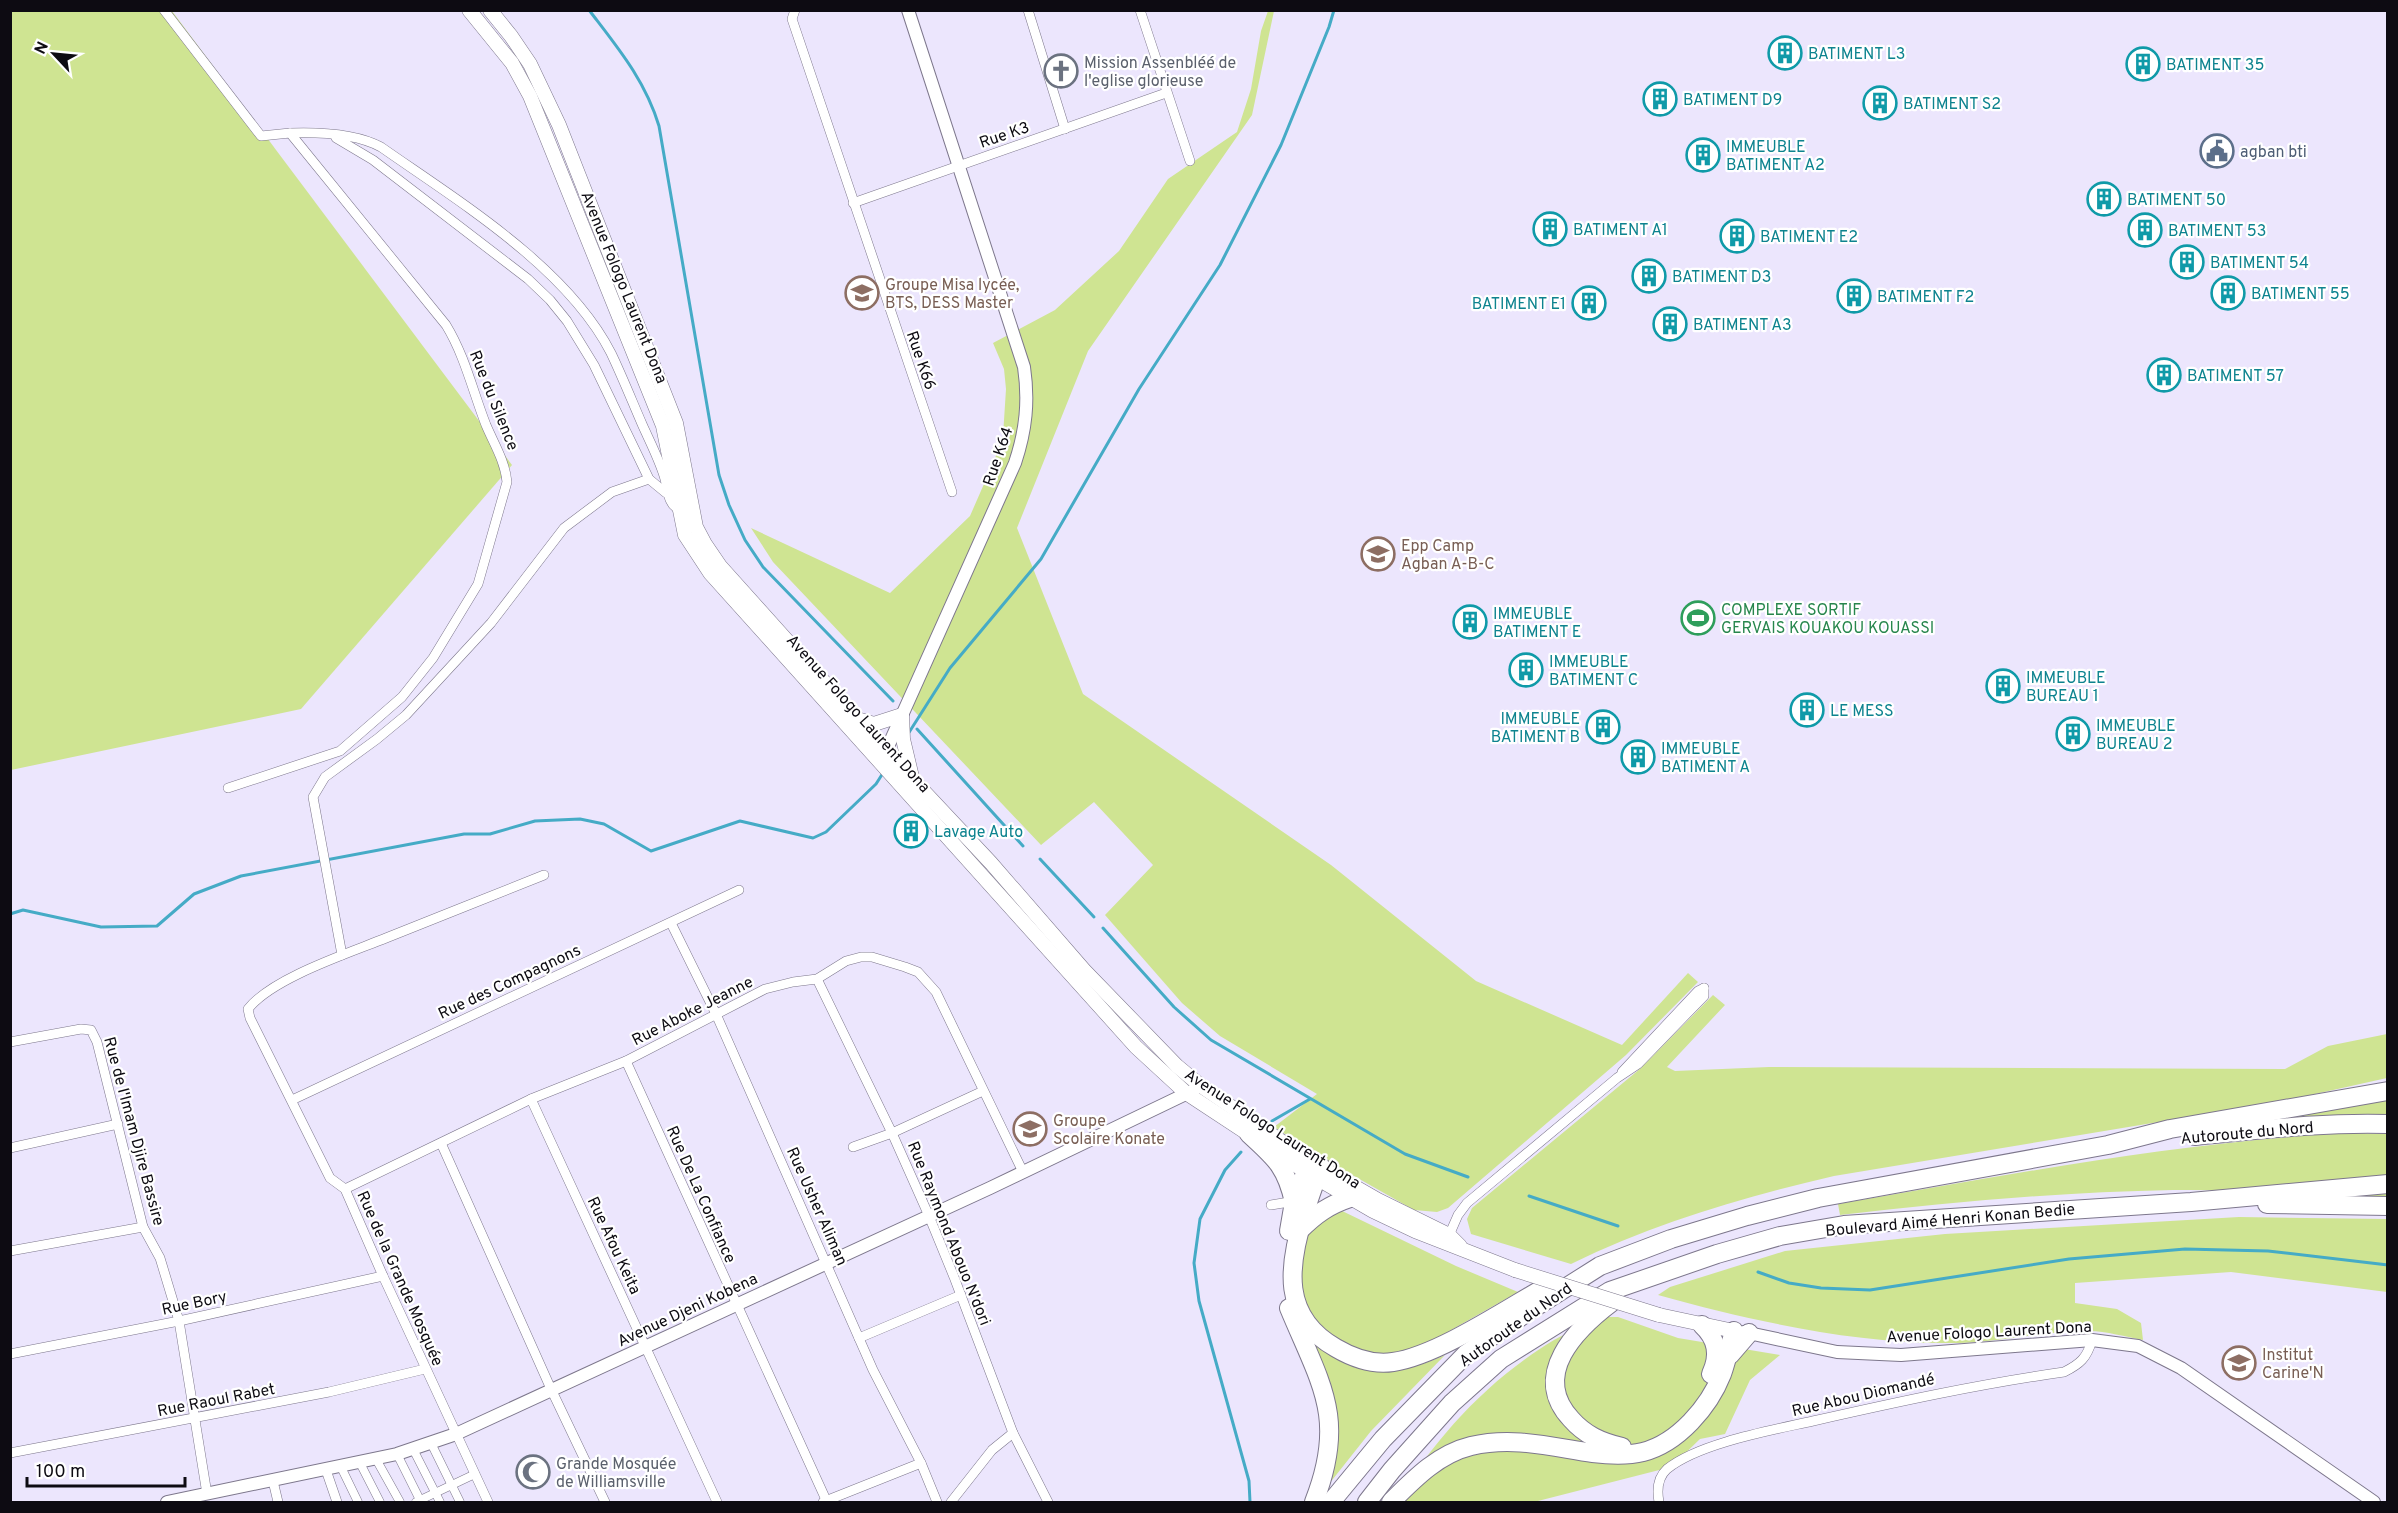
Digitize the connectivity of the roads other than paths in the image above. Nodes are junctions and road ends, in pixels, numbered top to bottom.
1 (164, 10) edge
2 (470, 10) edge
3 (490, 10) edge
4 (795, 10) edge
5 (908, 10) edge
6 (1028, 10) edge
7 (1140, 10) edge
8 (1166, 93) junction
9 (1065, 129) junction
10 (290, 133) junction
11 (332, 135) junction
12 (1190, 161) dead end
13 (958, 165) junction
14 (853, 203) junction
15 (649, 479) junction
16 (952, 492) dead end
17 (666, 493) junction
18 (684, 508) junction
19 (902, 715) junction
20 (857, 719) junction
21 (882, 755) junction
22 (912, 779) junction
23 (228, 788) dead end
24 (544, 875) dead end
25 (739, 890) dead end
26 (671, 923) junction
27 (342, 956) junction
28 (817, 979) junction
29 (716, 1014) junction
30 (10, 1042) edge
31 (626, 1061) junction
32 (1617, 1078) junction
33 (1201, 1086) junction
34 (983, 1091) junction
35 (2388, 1091) edge
36 (1186, 1093) junction
37 (531, 1099) junction
38 (292, 1100) junction
39 (118, 1124) junction
40 (2388, 1124) edge
41 (892, 1133) junction
42 (1249, 1134) junction
43 (441, 1143) junction
44 (2108, 1145) junction
45 (853, 1147) dead end
46 (10, 1148) edge
47 (1313, 1170) junction
48 (1023, 1172) junction
49 (2388, 1184) edge
50 (345, 1189) junction
51 (1350, 1198) junction
52 (1294, 1202) junction
53 (2191, 1202) junction
54 (1271, 1205) dead end
55 (2388, 1206) edge
56 (929, 1216) junction
57 (143, 1227) junction
58 (1299, 1232) junction
59 (1678, 1236) joint
60 (1447, 1240) junction
61 (10, 1251) edge
62 (827, 1263) junction
63 (1600, 1266) junction
64 (382, 1276) junction
65 (1644, 1277) junction
66 (961, 1295) junction
67 (736, 1305) junction
68 (179, 1321) junction
69 (1702, 1325) junction
70 (1735, 1331) junction
71 (859, 1338) junction
72 (2092, 1340) junction
73 (645, 1347) junction
74 (10, 1354) edge
75 (1722, 1357) junction
76 (425, 1369) junction
77 (551, 1389) junction
78 (197, 1419) junction
79 (1013, 1433) junction
80 (456, 1434) junction
81 (431, 1443) junction
82 (413, 1449) junction
83 (10, 1453) edge
84 (397, 1454) junction
85 (376, 1459) junction
86 (360, 1463) junction
87 (921, 1463) junction
88 (340, 1467) junction
89 (326, 1470) junction
90 (475, 1474) junction
91 (273, 1481) junction
92 (452, 1485) junction
93 (435, 1493) junction
94 (207, 1494) junction
95 (419, 1502) edge
96 (826, 1502) edge
97 (167, 1503) edge
98 (278, 1503) edge
99 (337, 1503) edge
100 (358, 1503) edge
101 (380, 1503) edge
102 (400, 1503) edge
103 (440, 1503) edge
104 (460, 1503) edge
105 (488, 1503) edge
106 (605, 1503) edge
107 (717, 1503) edge
108 (937, 1503) edge
109 (951, 1503) edge
110 (1048, 1503) edge
111 (1314, 1503) edge
112 (1331, 1503) edge
113 (1367, 1503) edge
114 (1391, 1503) edge
115 (1659, 1503) edge
116 (2374, 1503) edge

1 - 10 street
2 - 18 main road, Avenue Fologo Laurent Dona
3 - 18 main road, Avenue Fologo Laurent Dona
4 - 14 street, Rue K66
5 - 13 street, Rue K64
6 - 9 street
7 - 8 street
8 - 9 street, Rue K3
8 - 12 street
9 - 13 street, Rue K3
10 - 11 street
10 - 23 street, Rue du Silence
11 - 15 street
11 - 17 street
13 - 14 street, Rue K3
13 - 19 street, Rue K64
14 - 16 street, Rue K66
15 - 17 street
15 - 27 street
17 - 18 street
18 - 20 main road, Avenue Fologo Laurent Dona
18 - 21 main road, Avenue Fologo Laurent Dona
19 - 20 main road
19 - 21 street, Rue K64
19 - 22 main road
20 - 21 main road, Avenue Fologo Laurent Dona
21 - 22 main road, Avenue Fologo Laurent Dona
21 - 36 main road, Avenue Fologo Laurent Dona
22 - 33 main road, Avenue Fologo Laurent Dona
24 - 27 street, Rue de la Grande Mosquée
25 - 26 street, Rue des Compagnons
26 - 29 street, Rue Usher Aliman
26 - 38 street, Rue des Compagnons
27 - 38 street, Rue de la Grande Mosquée
28 - 29 street, Rue Aboke Jeanne
28 - 34 street, Rue Aboke Jeanne
28 - 41 street, Rue Raymond Abouo N'dori
29 - 31 street, Rue Aboke Jeanne
29 - 62 street, Rue Usher Aliman
30 - 39 street, Rue de l'Imam Djire Bassire
31 - 37 street, Rue Aboke Jeanne
31 - 67 street, Rue De La Confiance
32 - 32 street
32 - 60 street
33 - 36 street, Avenue Djeni Kobena
33 - 47 main road, Avenue Fologo Laurent Dona
34 - 41 street
34 - 48 street, Rue Aboke Jeanne
35 - 44 highway
36 - 42 main road, Avenue Fologo Laurent Dona
36 - 48 street, Avenue Djeni Kobena
37 - 43 street, Rue Aboke Jeanne
37 - 73 street, Rue Afou Keita
38 - 50 street, Rue de la Grande Mosquée
39 - 46 street
39 - 57 street, Rue de l'Imam Djire Bassire
40 - 44 highway, Autoroute du Nord
41 - 45 street
41 - 56 street, Rue Raymond Abouo N'dori
42 - 47 main road, Avenue Fologo Laurent Dona
42 - 52 highway
43 - 50 street, Rue Aboke Jeanne
43 - 77 street
44 - 59 highway, Boulevard Aimé Henri Konan Bedie
47 - 51 main road, Avenue Fologo Laurent Dona
47 - 52 highway
47 - 58 highway
47 - 60 main road, Avenue Fologo Laurent Dona
48 - 56 street, Avenue Djeni Kobena
49 - 53 highway
50 - 64 street, Rue de la Grande Mosquée
51 - 58 highway
51 - 60 main road, Avenue Fologo Laurent Dona
52 - 54 street
52 - 111 highway
53 - 55 highway
53 - 65 highway, Boulevard Aimé Henri Konan Bedie
56 - 62 street, Avenue Djeni Kobena
56 - 66 street, Rue Raymond Abouo N'dori
57 - 61 street
57 - 68 street, Rue de l'Imam Djire Bassire
58 - 63 highway
59 - 63 highway, Autoroute du Nord
60 - 69 main road, Avenue Fologo Laurent Dona, bridge
62 - 67 street, Avenue Djeni Kobena
62 - 71 street, Rue Usher Aliman
63 - 112 highway, Autoroute du Nord
64 - 68 street, Rue Bory
64 - 76 street, Rue de la Grande Mosquée
65 - 75 highway
65 - 113 highway, Autoroute du Nord
66 - 71 street
66 - 79 street, Rue Raymond Abouo N'dori
67 - 73 street, Avenue Djeni Kobena
67 - 96 street, Rue De La Confiance
68 - 74 street, Rue Bory
68 - 78 street, Rue de l'Imam Djire Bassire
69 - 70 main road, Avenue Fologo Laurent Dona
69 - 75 highway
70 - 72 street, Avenue Fologo Laurent Dona
70 - 75 highway
71 - 87 street, Rue Usher Aliman
72 - 115 street, Rue Abou Diomandé
72 - 116 street, Avenue Fologo Laurent Dona
73 - 77 street, Avenue Djeni Kobena
73 - 107 street, Rue Afou Keita
75 - 114 highway
76 - 78 street, Rue Raoul Rabet
76 - 80 street, Rue de la Grande Mosquée
77 - 80 street, Avenue Djeni Kobena
77 - 106 street
78 - 83 street, Rue Raoul Rabet
78 - 94 street, Rue de l'Imam Djire Bassire
79 - 109 street
79 - 110 street, Rue Raymond Abouo N'dori
80 - 81 street, Avenue Djeni Kobena
80 - 90 street, Rue de la Grande Mosquée
81 - 82 street, Avenue Djeni Kobena
81 - 92 street
82 - 84 street, Avenue Djeni Kobena
82 - 93 street
84 - 85 street, Avenue Djeni Kobena
84 - 95 street
85 - 86 street, Avenue Djeni Kobena
85 - 102 street
86 - 88 street, Avenue Djeni Kobena
86 - 101 street
87 - 96 street
87 - 108 street, Rue Usher Aliman
88 - 89 street, Avenue Djeni Kobena
88 - 100 street
89 - 91 street, Avenue Djeni Kobena
89 - 99 street
90 - 92 street
90 - 105 street, Rue de la Grande Mosquée
91 - 94 street, Avenue Djeni Kobena
91 - 98 street
92 - 93 street
92 - 104 street
93 - 95 street
93 - 103 street
94 - 97 street, Avenue Djeni Kobena

